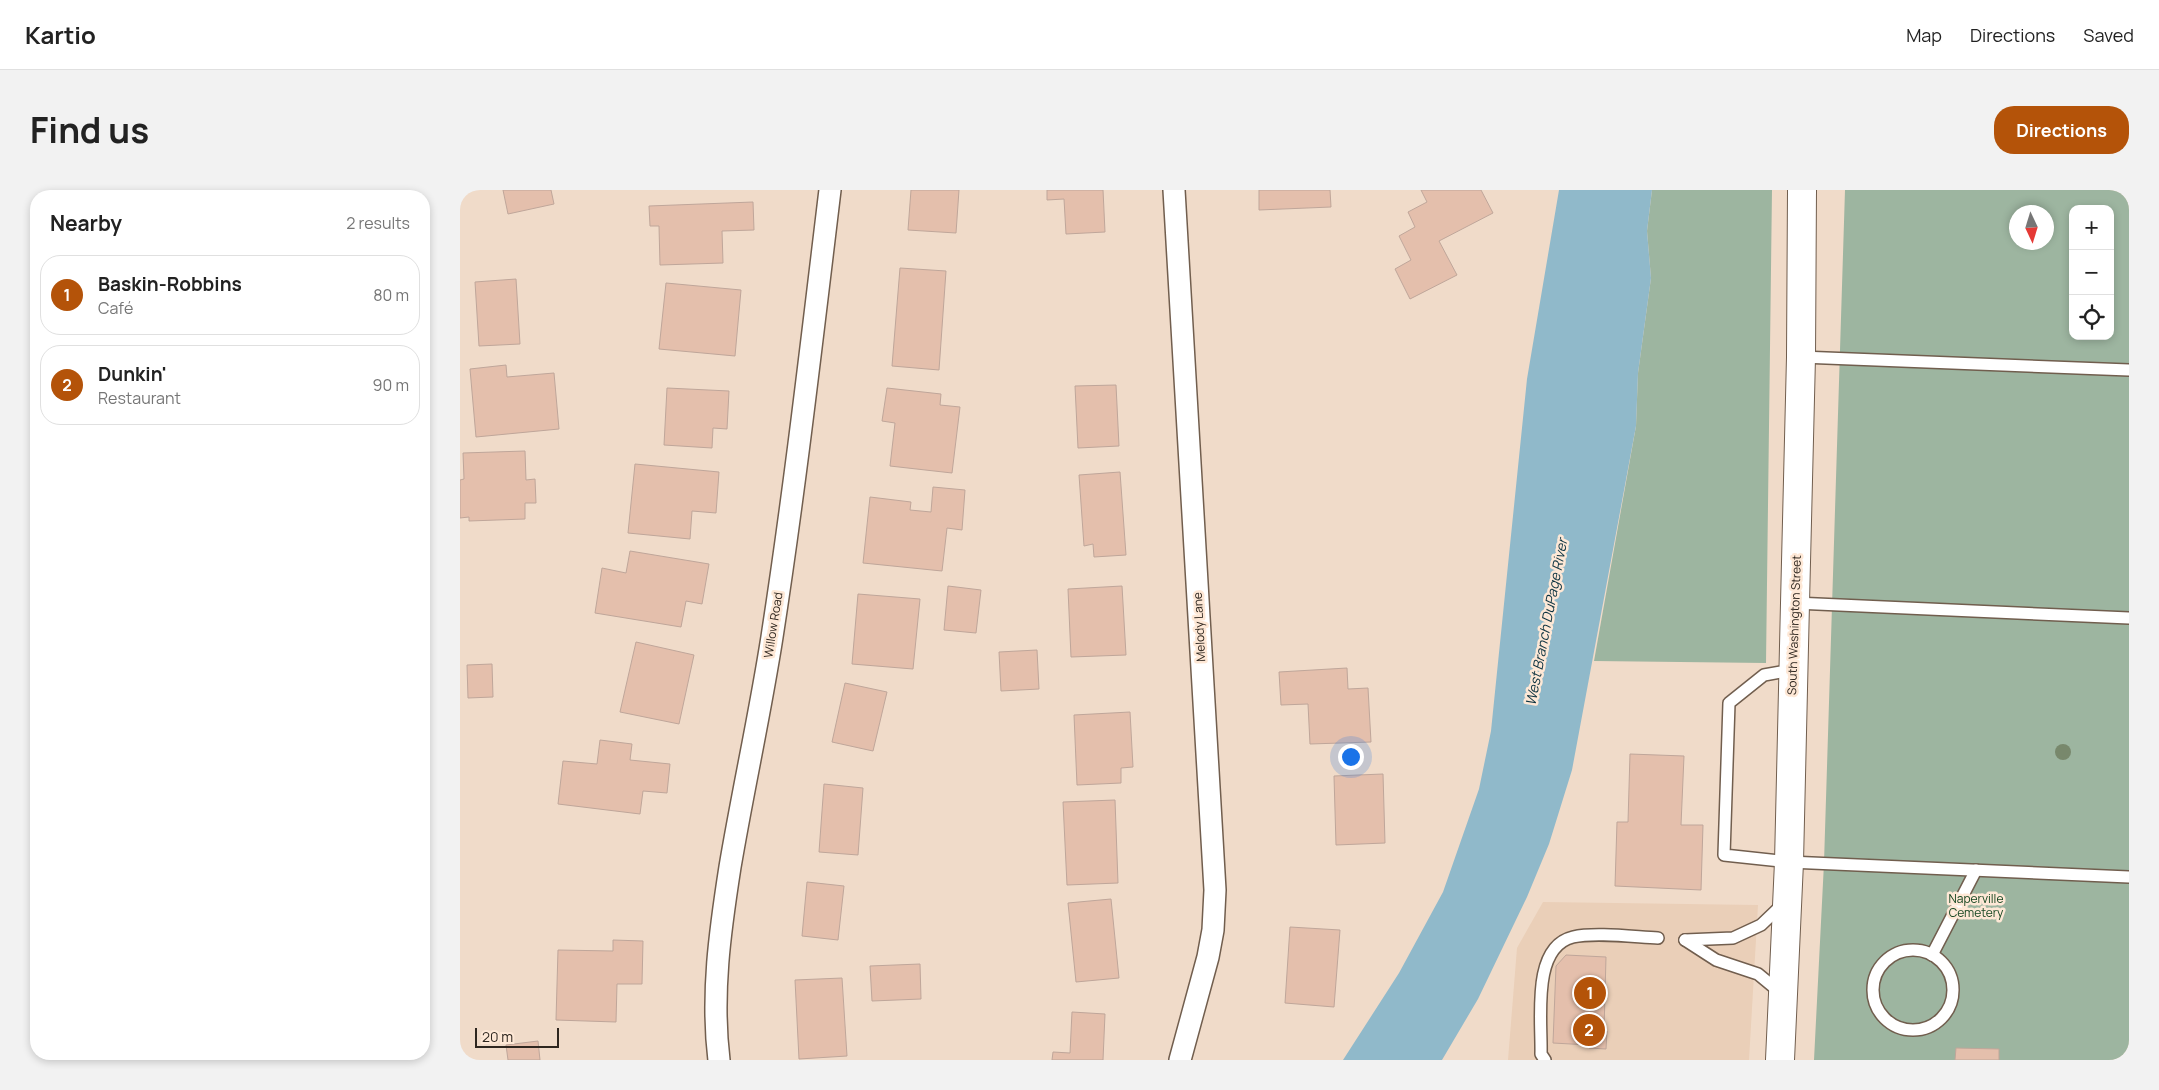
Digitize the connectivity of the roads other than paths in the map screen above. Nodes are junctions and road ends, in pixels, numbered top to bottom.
1 (830, 190) edge
2 (1174, 190) edge
3 (1802, 190) edge
4 (1801, 357) junction
5 (2129, 370) edge
6 (1795, 603) junction
7 (2129, 618) edge
8 (1792, 670) junction
9 (1788, 862) junction
10 (1976, 870) junction
11 (2129, 876) edge
12 (1786, 901) junction
13 (1658, 938) dead end
14 (1932, 955) junction
15 (1782, 994) junction
16 (719, 1060) edge
17 (1180, 1060) edge
18 (1545, 1060) edge
19 (1780, 1060) edge

1 - 16 street, Willow Road
2 - 17 street, Melody Lane
3 - 4 main road, South Washington Street
4 - 5 lane
4 - 6 main road, South Washington Street
6 - 7 lane
6 - 8 main road, South Washington Street
8 - 9 main road, South Washington Street
8 - 9 lane
9 - 10 lane
9 - 12 main road, South Washington Street
10 - 11 lane
10 - 14 lane
12 - 15 main road, South Washington Street
12 - 15 lane
13 - 18 lane
14 - 14 lane
15 - 19 main road, South Washington Street

